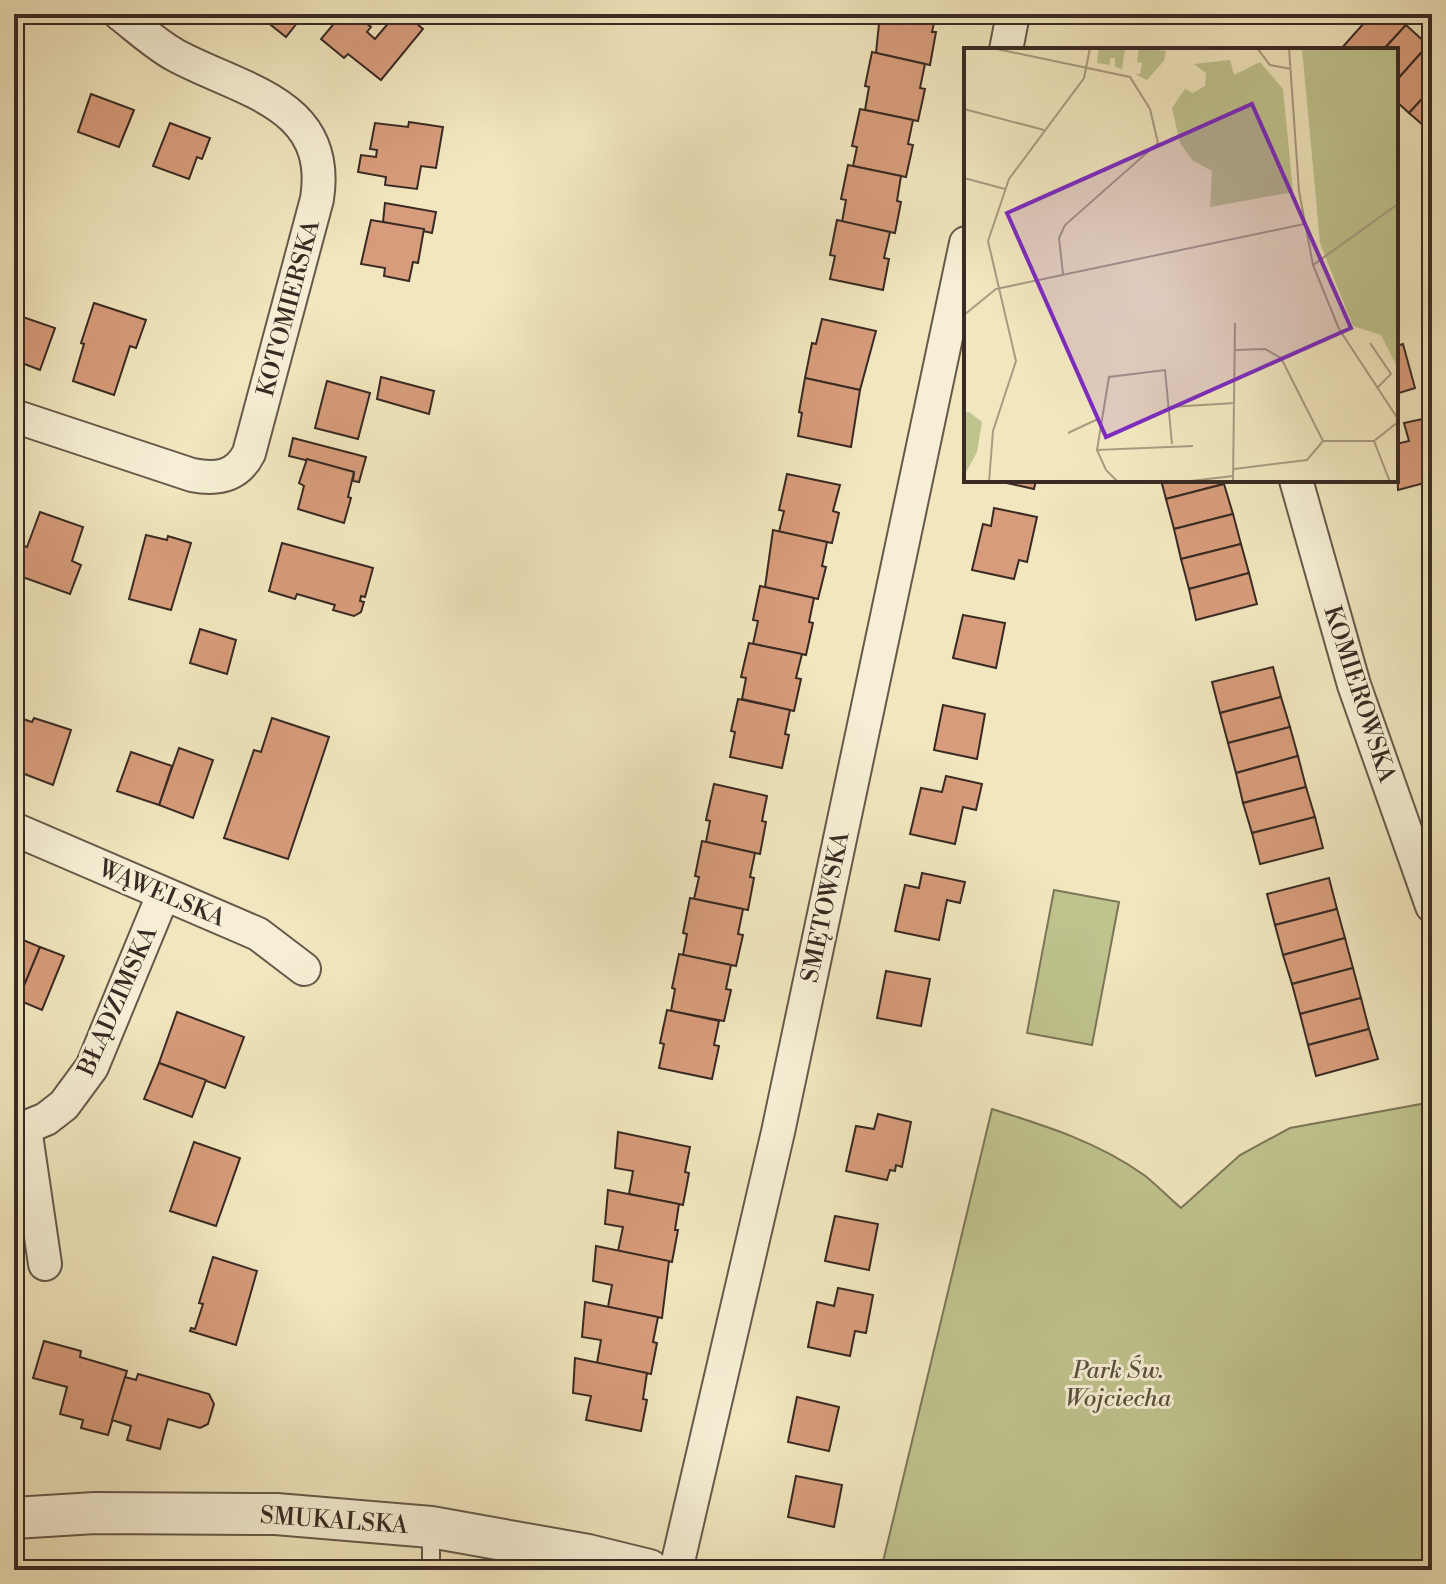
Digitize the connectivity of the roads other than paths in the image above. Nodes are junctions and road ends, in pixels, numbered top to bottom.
1 (120, 14) edge
2 (1013, 14) edge
3 (1006, 48) edge
4 (964, 252) edge
5 (14, 416) edge
6 (1297, 482) edge
7 (14, 829) edge
8 (163, 895) junction
9 (1432, 906) edge
10 (304, 969) dead end
11 (19, 1130) edge
12 (45, 1264) dead end
13 (14, 1518) edge
14 (431, 1527) junction
15 (431, 1570) edge
16 (649, 1570) edge
17 (676, 1570) edge

1 - 5 street, KOTOMIERSKA
2 - 3 street
4 - 17 street, SMĘTOWSKA
6 - 9 street, KOMIEROWSKA
7 - 8 street, WĄWELSKA
8 - 10 street, WĄWELSKA
8 - 11 street, BŁĄDZIMSKA
11 - 12 street, BŁĄDZIMSKA
13 - 14 street, SMUKALSKA
14 - 15 lane
14 - 16 street, SMUKALSKA

